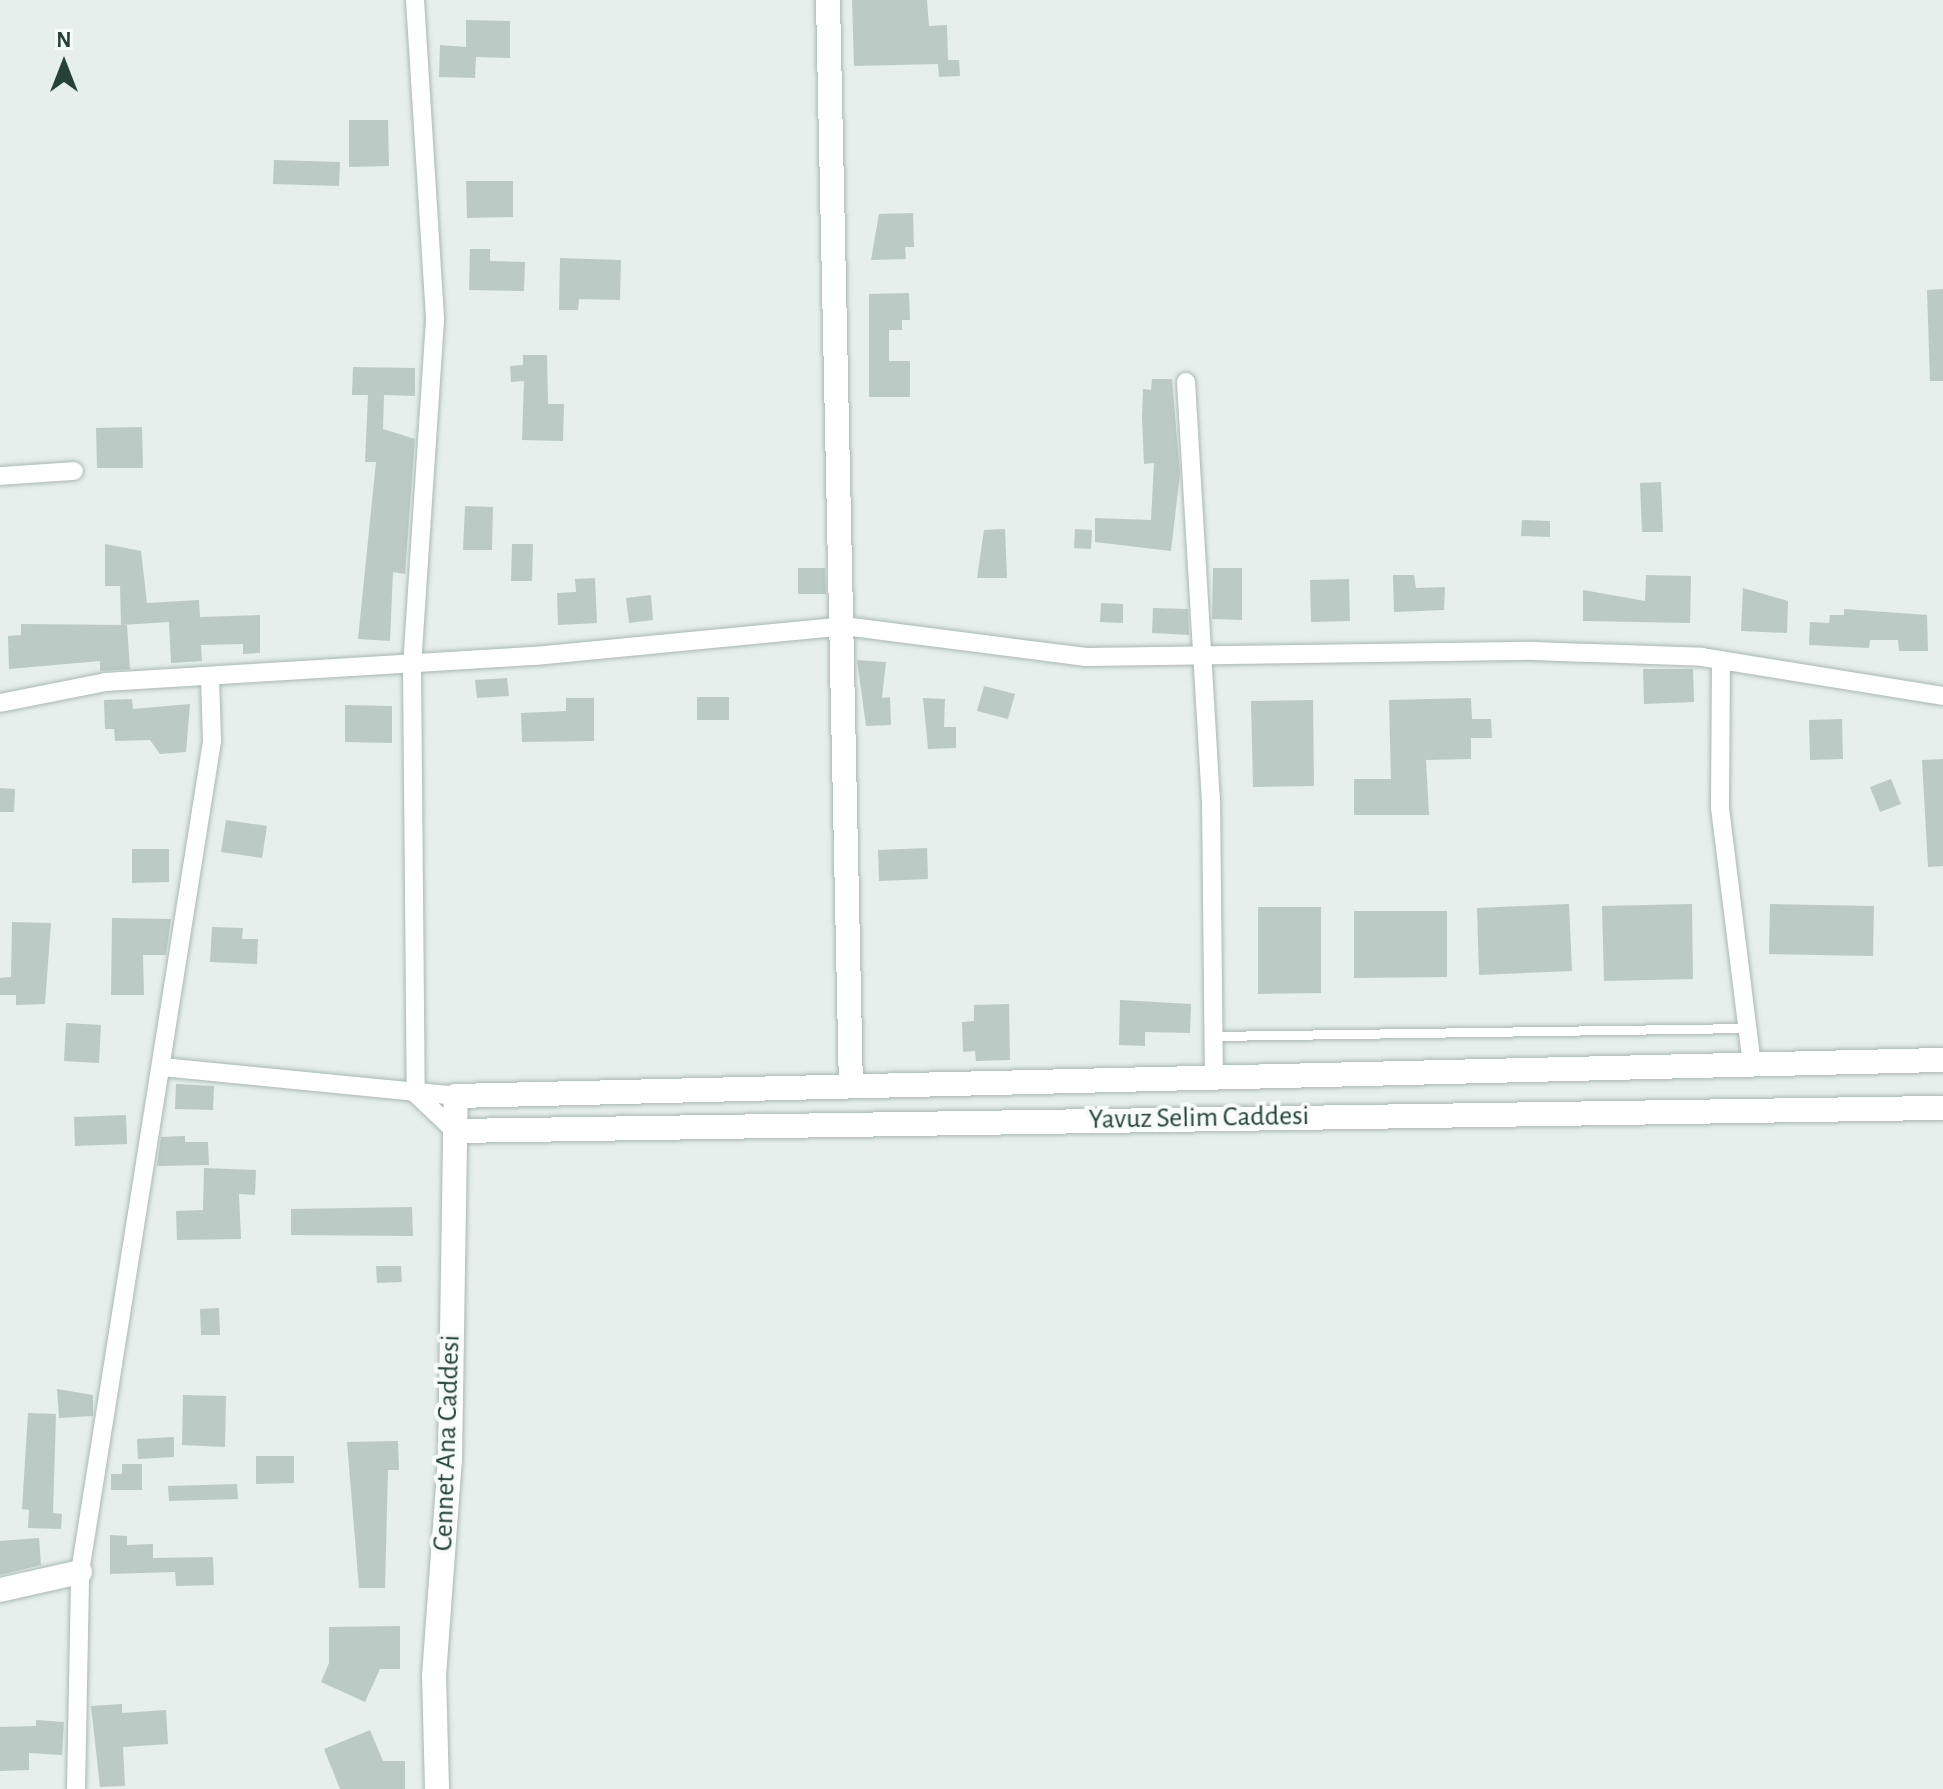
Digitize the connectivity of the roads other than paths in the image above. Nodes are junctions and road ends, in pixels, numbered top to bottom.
1 (415, 0) edge
2 (828, 0) edge
3 (1186, 382) dead end
4 (74, 471) dead end
5 (0, 476) edge
6 (844, 626) junction
7 (1201, 656) junction
8 (1721, 660) junction
9 (412, 664) junction
10 (210, 676) junction
11 (1943, 696) edge
12 (0, 703) edge
13 (1748, 1028) junction
14 (1213, 1036) junction
15 (1943, 1060) edge
16 (1752, 1064) junction
17 (162, 1067) junction
18 (1214, 1077) junction
19 (851, 1086) junction
20 (416, 1094) junction
21 (456, 1096) junction
22 (1943, 1108) edge
23 (455, 1131) junction
24 (80, 1572) junction
25 (0, 1590) edge
26 (76, 1789) edge
27 (437, 1789) edge

1 - 9 street
2 - 6 street
3 - 7 street
4 - 5 street
6 - 7 street
6 - 9 street
6 - 19 street
7 - 8 street
7 - 14 street
8 - 11 street
8 - 13 street
9 - 10 street
9 - 20 street
10 - 12 street
10 - 17 street
13 - 14 lane
13 - 16 street
14 - 18 street
15 - 16 street, Yavuz Selim Caddesi
16 - 18 street, Yavuz Selim Caddesi
17 - 20 street
17 - 24 street
18 - 19 street, Yavuz Selim Caddesi
19 - 21 street, Yavuz Selim Caddesi
20 - 21 street
20 - 23 street
21 - 23 street, Cennet Ana Caddesi
22 - 23 street, Yavuz Selim Caddesi
23 - 27 street, Cennet Ana Caddesi
24 - 25 street
24 - 26 street

